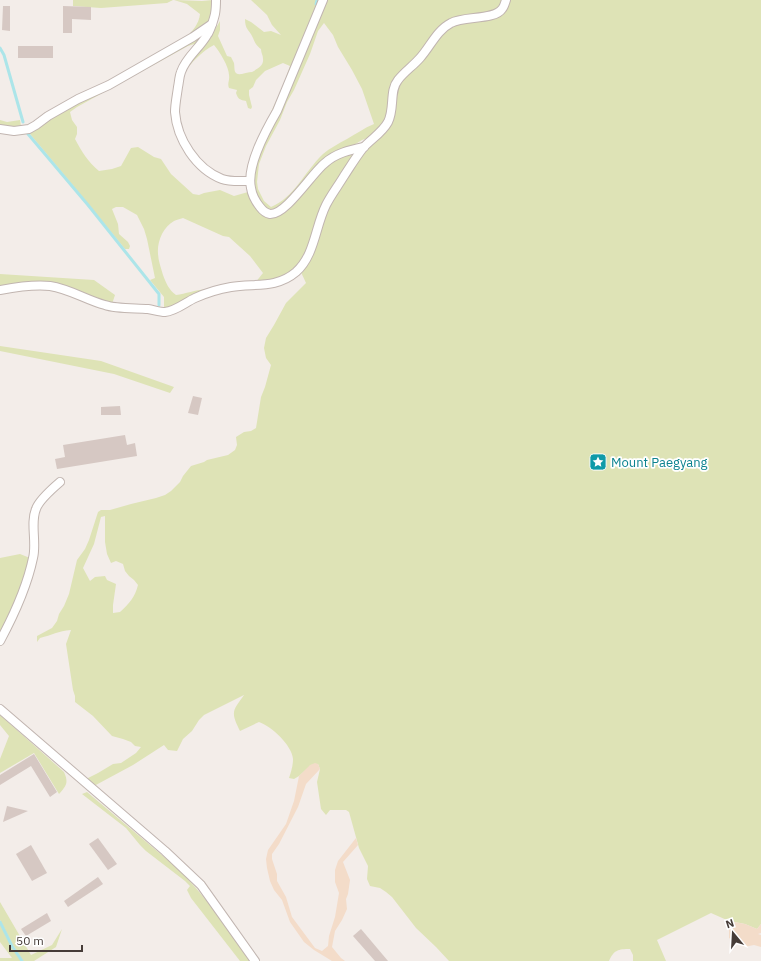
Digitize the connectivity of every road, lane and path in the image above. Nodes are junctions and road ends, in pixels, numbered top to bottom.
1 (216, 0) edge
2 (323, 0) edge
3 (506, 0) edge
4 (212, 24) junction
5 (0, 129) edge
6 (364, 147) junction
7 (249, 181) junction
8 (0, 290) edge
9 (60, 482) dead end
10 (0, 641) edge
11 (0, 709) edge
12 (255, 961) edge

1 - 4 street
2 - 7 street
3 - 6 street
4 - 5 street
4 - 7 street
6 - 7 street
6 - 8 street
9 - 10 street
11 - 12 street

